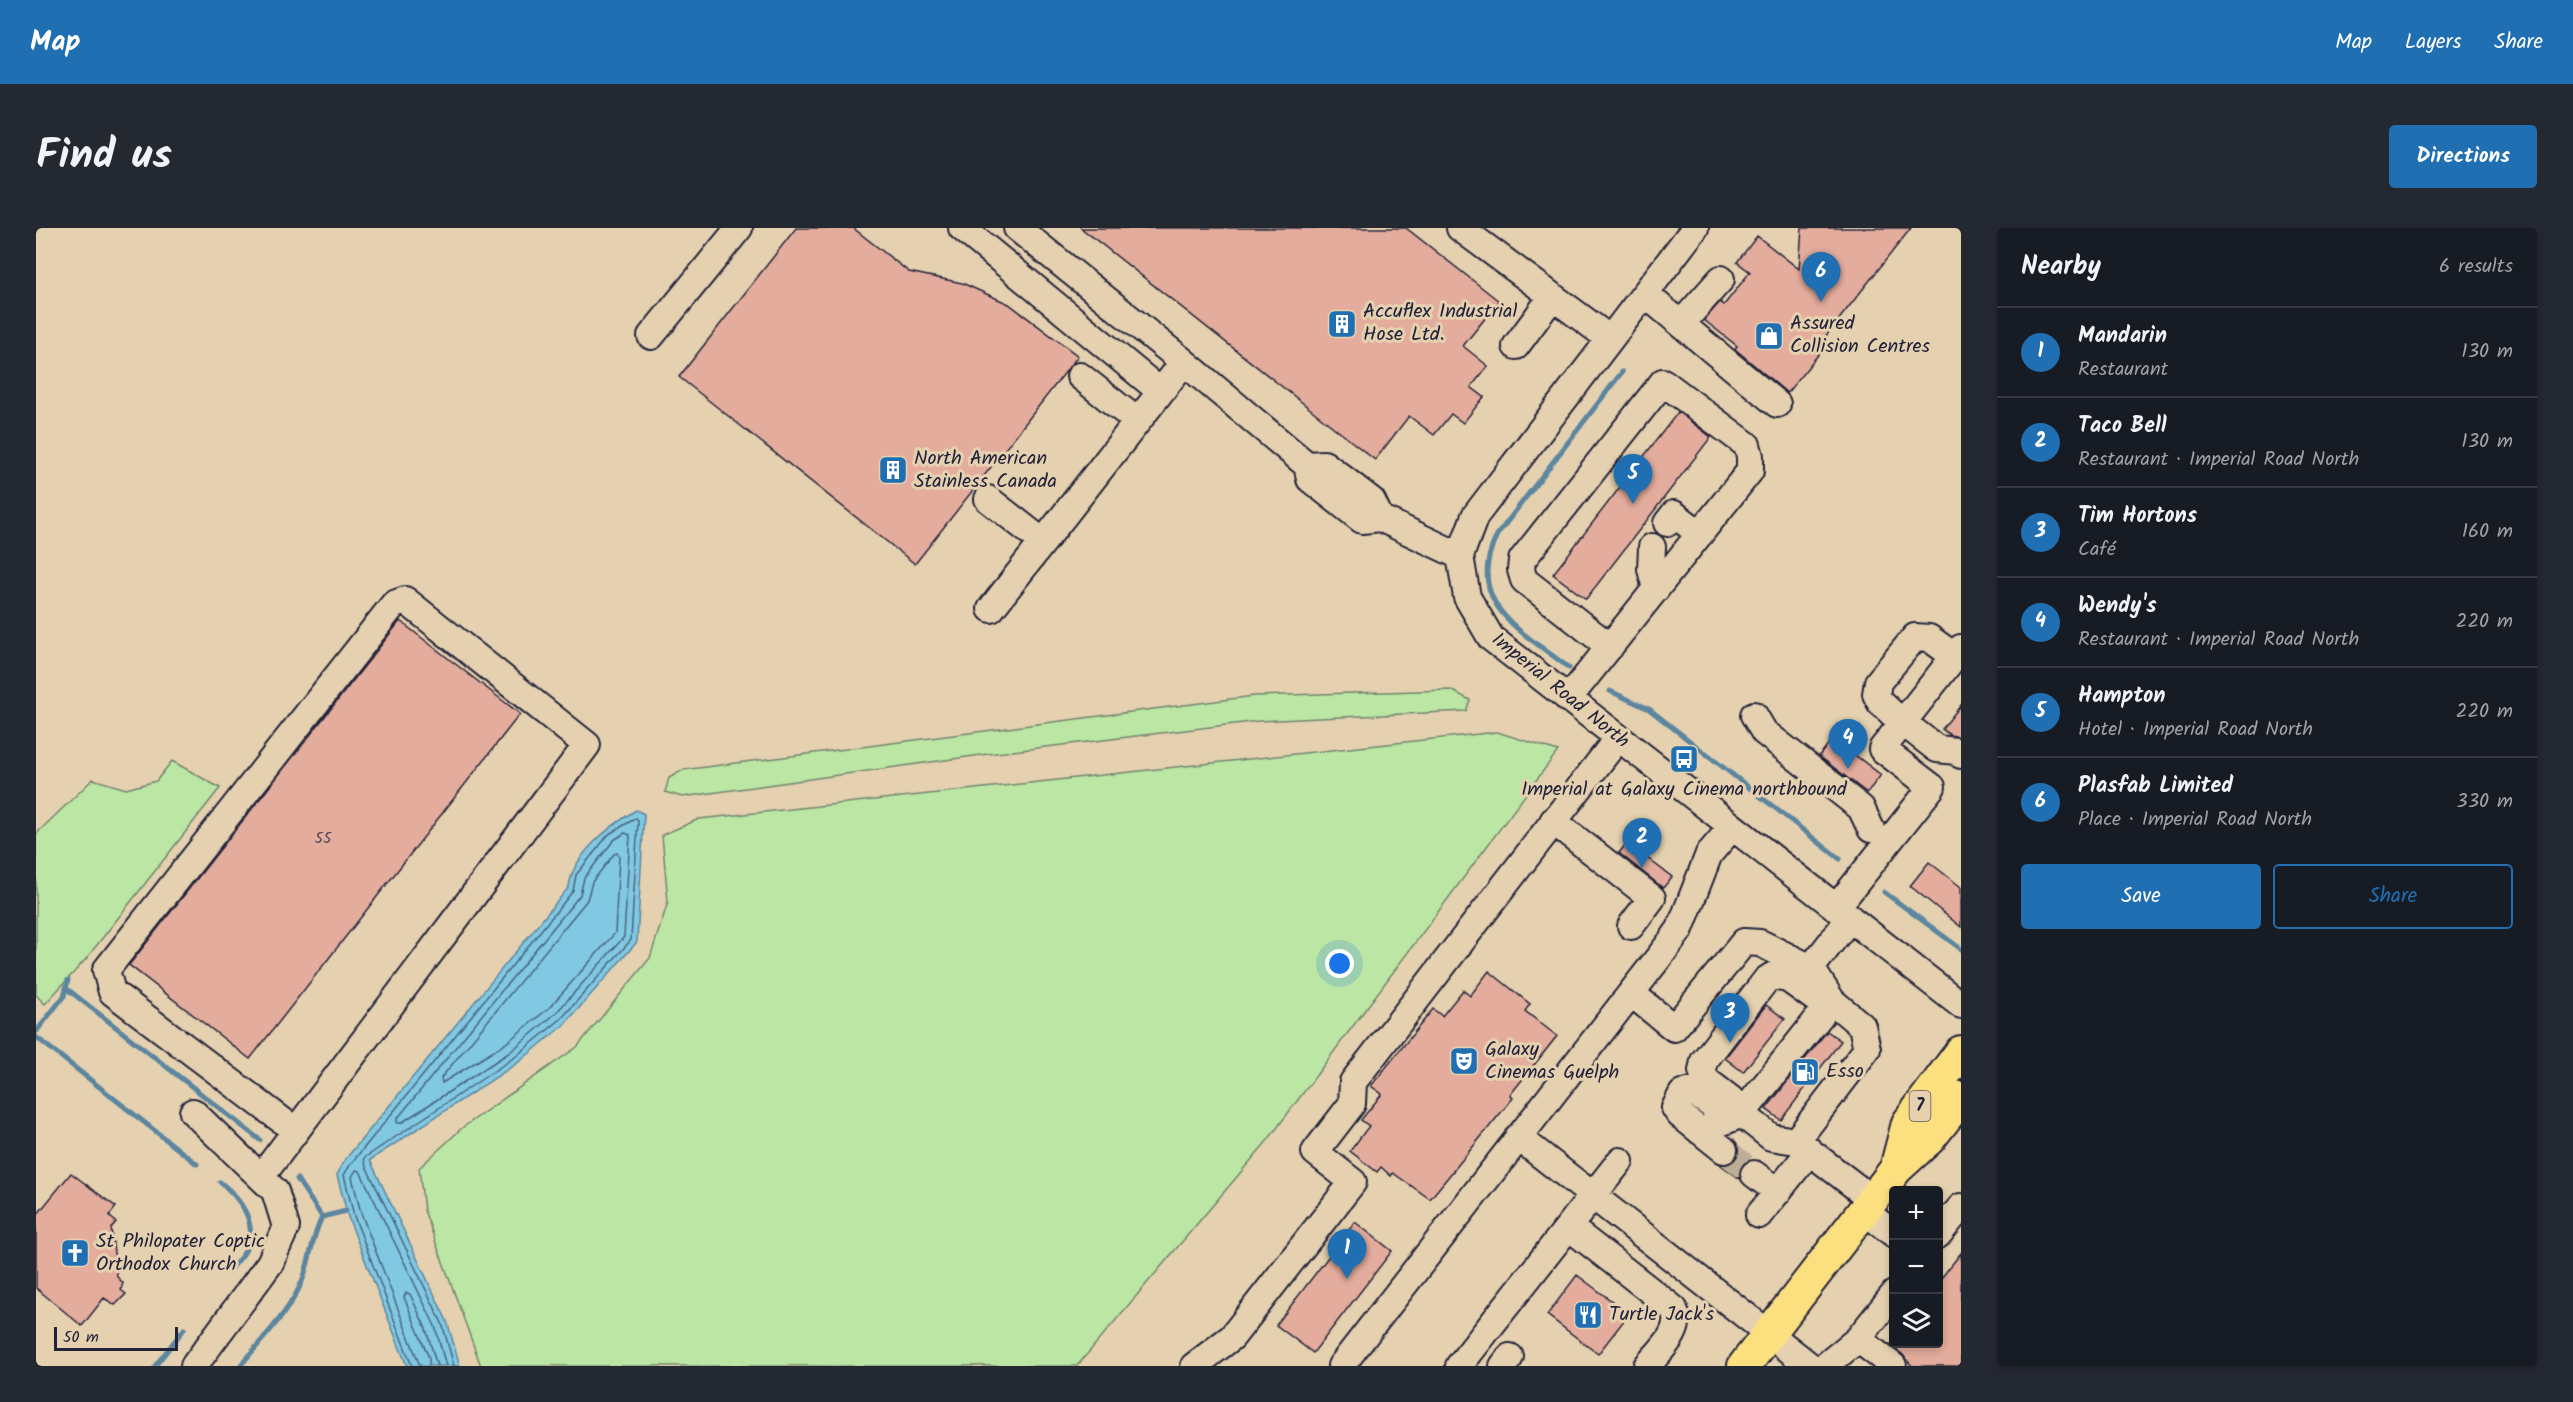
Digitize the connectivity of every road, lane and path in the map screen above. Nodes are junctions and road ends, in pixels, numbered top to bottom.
1 (739, 228) edge
2 (962, 228) edge
3 (1017, 228) edge
4 (1460, 228) edge
5 (1695, 228) edge
6 (1720, 279) dead end
7 (1645, 294) junction
8 (1552, 297) junction
9 (1681, 324) junction
10 (651, 336) dead end
11 (1610, 339) junction
12 (1516, 346) dead end
13 (1184, 363) junction
14 (1080, 376) dead end
15 (1160, 391) junction
16 (1777, 404) dead end
17 (1137, 420) junction
18 (988, 499) dead end
19 (1667, 523) dead end
20 (1700, 534) junction
21 (1043, 542) junction
22 (1652, 547) dead end
23 (1460, 556) junction
24 (1656, 589) junction
25 (991, 609) dead end
26 (1610, 647) junction
27 (1958, 652) edge
28 (1569, 699) junction
29 (1754, 714) dead end
30 (1903, 722) junction
31 (1618, 738) junction
32 (1961, 755) edge
33 (1553, 821) junction
34 (1732, 827) junction
35 (1871, 829) dead end
36 (1843, 913) junction
37 (1631, 926) dead end
38 (1812, 968) junction
39 (1631, 993) junction
40 (1829, 1004) junction
41 (1961, 1005) edge
42 (1961, 1052) edge
43 (1961, 1098) edge
44 (193, 1112) dead end
45 (1739, 1114) junction
46 (296, 1131) junction
47 (1700, 1131) junction
48 (1518, 1137) junction
49 (1803, 1146) junction
50 (1724, 1150) tunnel mouth
51 (1620, 1161) dead end
52 (1896, 1169) junction
53 (1754, 1174) tunnel mouth
54 (261, 1177) junction
55 (1778, 1192) junction
56 (1593, 1196) junction
57 (1868, 1205) junction
58 (1961, 1206) edge
59 (1759, 1215) dead end
60 (1569, 1227) junction
61 (1889, 1229) edge
62 (1943, 1229) edge
63 (1889, 1299) edge
64 (1769, 1334) junction
65 (1858, 1339) junction
66 (194, 1366) edge
67 (1194, 1366) edge
68 (1341, 1366) edge
69 (1459, 1366) edge
70 (1647, 1366) edge
71 (1744, 1366) edge
72 (1810, 1366) edge
73 (1825, 1366) edge
74 (1893, 1366) edge

1 - 10 street
2 - 15 street
3 - 13 street
4 - 8 street
5 - 7 street
6 - 9 street
7 - 9 street
7 - 11 street
8 - 11 street
8 - 12 street
9 - 16 street
11 - 23 street
13 - 15 street
13 - 23 street
14 - 17 street
15 - 17 street
17 - 21 street
18 - 21 street
19 - 20 street
20 - 24 street
20 - 26 street
21 - 25 street
22 - 24 street
23 - 28 street, Imperial Road North
24 - 26 street
26 - 28 street
27 - 30 street
27 - 30 street
28 - 31 street, Imperial Road North
29 - 35 street
30 - 32 street
30 - 36 street
31 - 33 street
31 - 34 street, Imperial Road North
33 - 37 street
33 - 67 street
34 - 36 street, Imperial Road North
34 - 39 street
36 - 38 street
36 - 41 street, Imperial Road North
38 - 39 street
38 - 40 street
39 - 48 street
40 - 45 street
40 - 45 street
40 - 49 street
42 - 52 main road, 7
43 - 52 main road, 7
44 - 54 street
45 - 47 street
45 - 47 street
45 - 49 street
46 - 46 street
46 - 54 street
47 - 50 street
48 - 56 street
48 - 68 street
49 - 55 street
49 - 57 street
51 - 56 street
52 - 57 main road, 7
53 - 55 street
54 - 66 street
55 - 59 street
56 - 60 street
56 - 64 street
57 - 61 street
57 - 64 main road, 7
58 - 62 street
60 - 69 street
60 - 70 street
63 - 65 street
64 - 71 main road, 7
64 - 72 street
65 - 73 street
65 - 74 street

